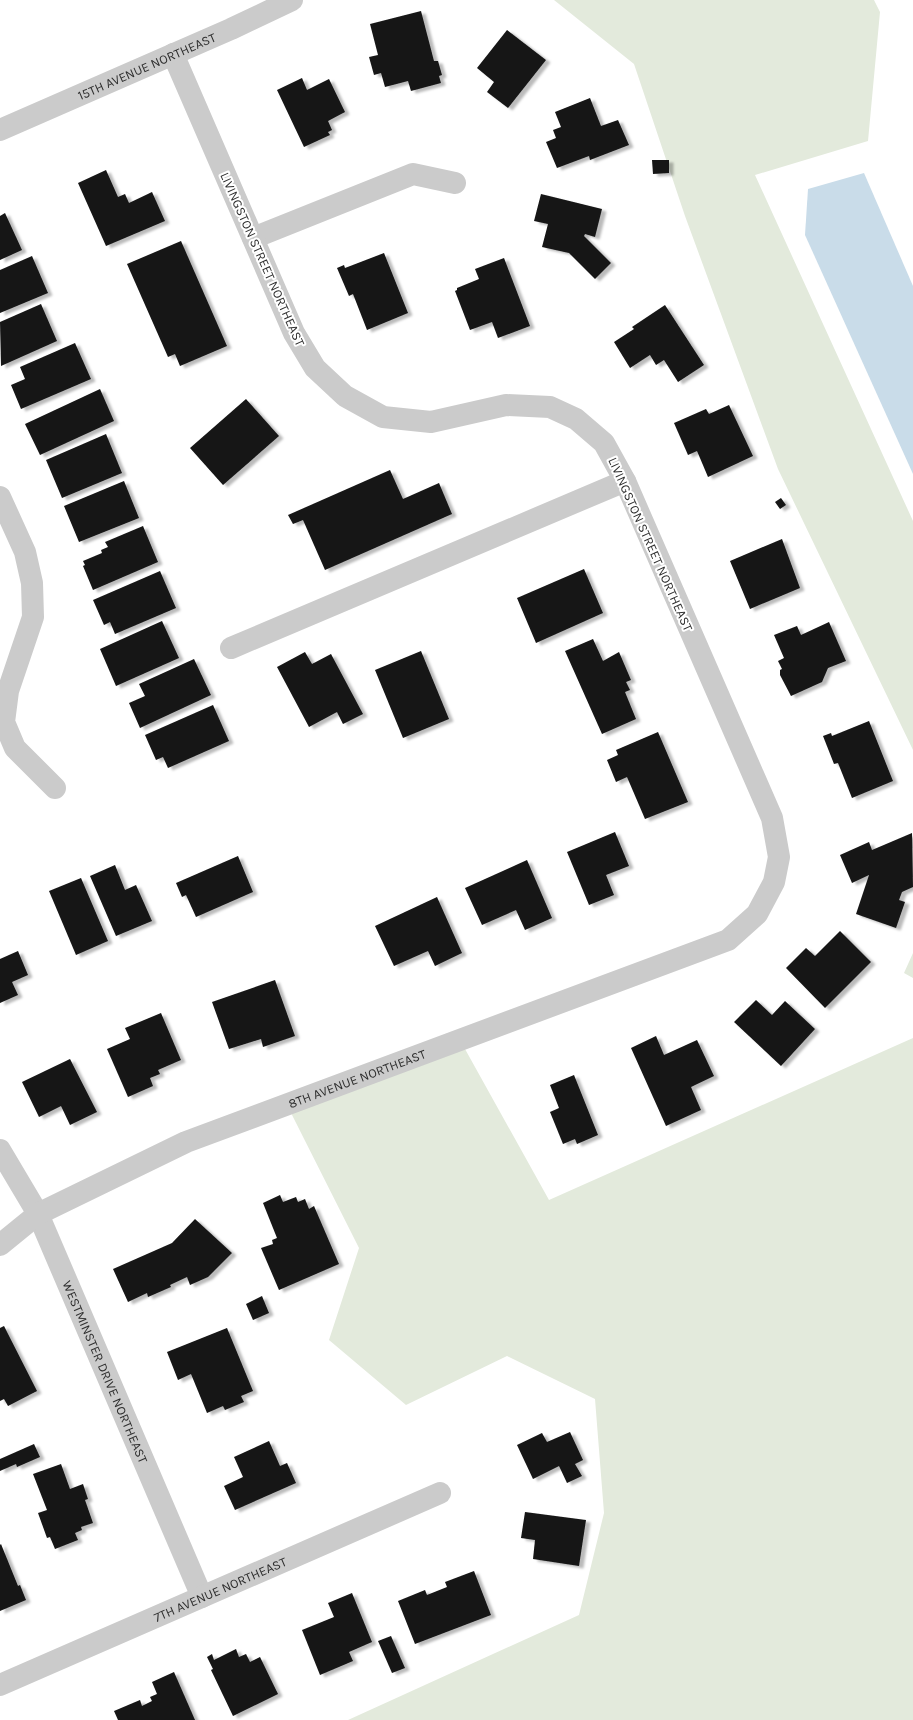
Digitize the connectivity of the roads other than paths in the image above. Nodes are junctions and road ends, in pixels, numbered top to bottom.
1 (292, 0) edge
2 (173, 54) junction
3 (0, 130) edge
4 (455, 183) dead end
5 (253, 238) junction
6 (625, 481) junction
7 (0, 496) edge
8 (231, 648) dead end
9 (55, 788) dead end
10 (728, 940) joint
11 (0, 1150) edge
12 (38, 1214) junction
13 (0, 1245) edge
14 (440, 1492) dead end
15 (202, 1597) junction
16 (0, 1685) edge

1 - 2 street, 15TH AVENUE NORTHEAST
2 - 3 street, 15TH AVENUE NORTHEAST
2 - 5 street, LIVINGSTON STREET NORTHEAST
4 - 5 street
5 - 6 street, LIVINGSTON STREET NORTHEAST
6 - 8 street
6 - 10 street, LIVINGSTON STREET NORTHEAST
7 - 9 street
10 - 12 street, 8TH AVENUE NORTHEAST
11 - 12 street, WESTMINSTER DRIVE NORTHEAST
12 - 13 street, 8TH AVENUE NORTHEAST
12 - 15 street, WESTMINSTER DRIVE NORTHEAST
14 - 15 street, 7TH AVENUE NORTHEAST
15 - 16 street, 7TH AVENUE NORTHEAST

